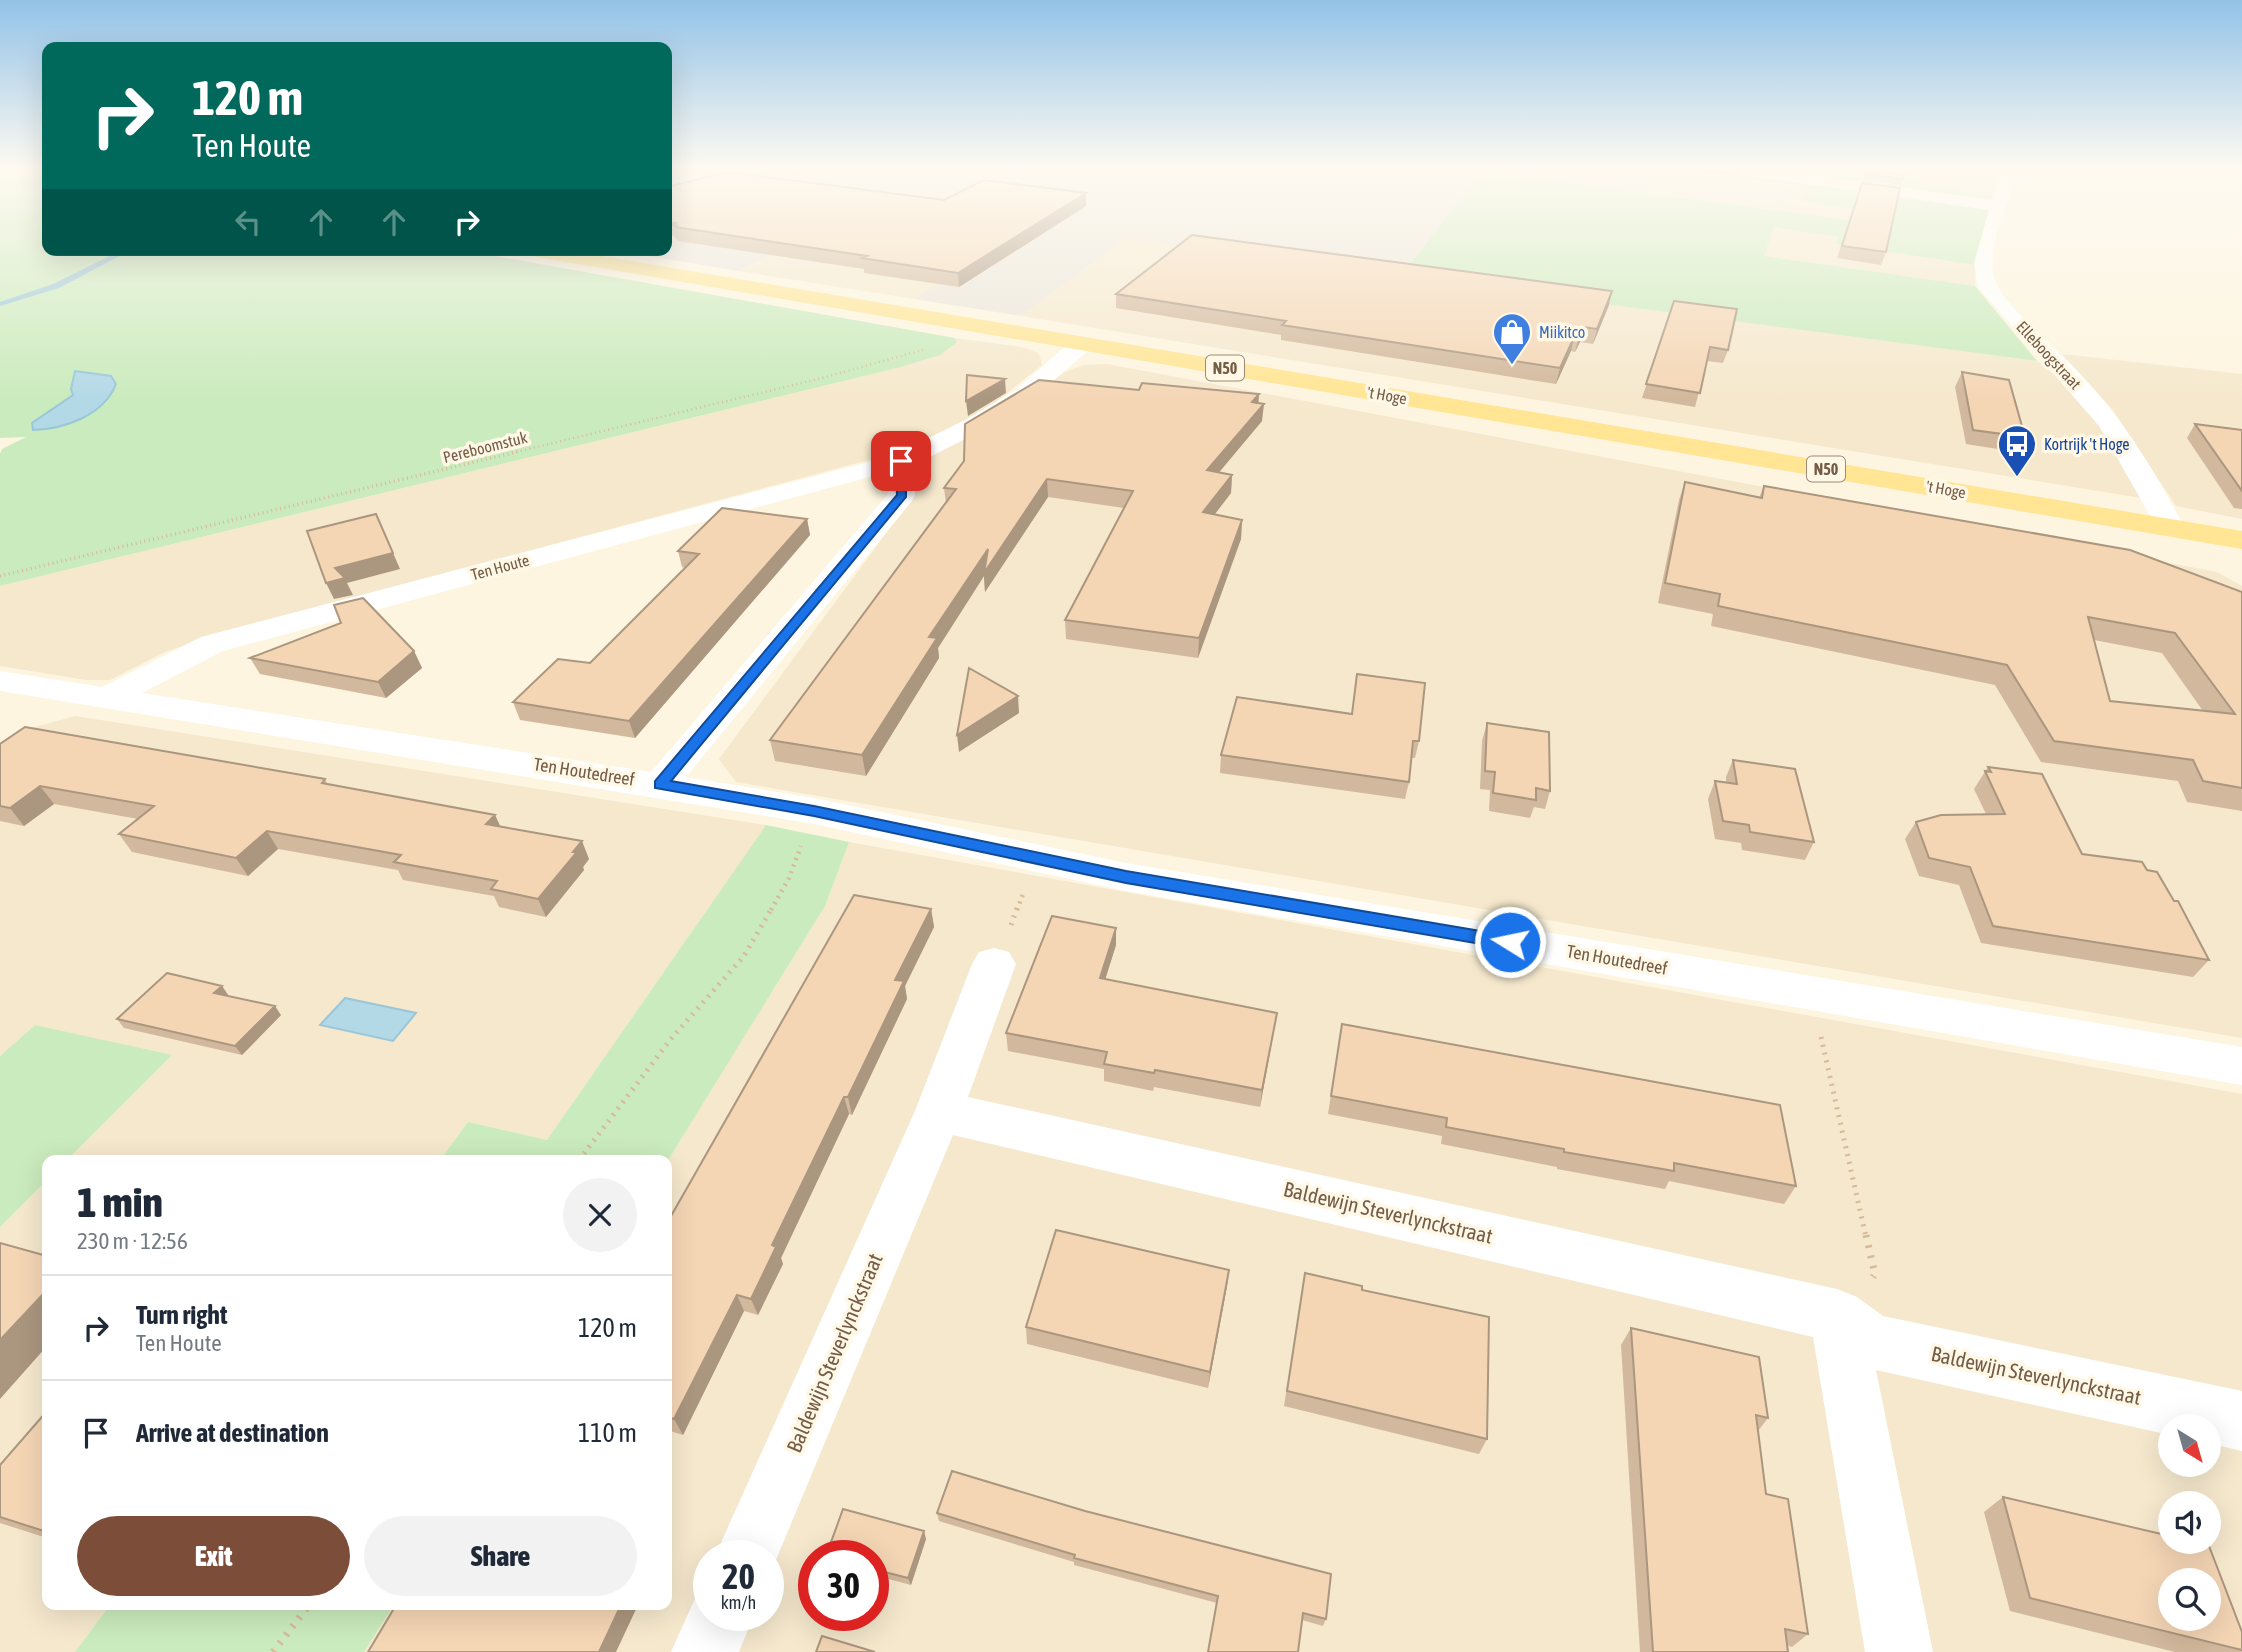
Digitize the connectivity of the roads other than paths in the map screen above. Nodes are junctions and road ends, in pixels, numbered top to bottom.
1 (1988, 247) edge
2 (567, 256) edge
3 (1082, 344) junction
4 (901, 461) junction
5 (2170, 527) junction
6 (2242, 540) edge
7 (0, 681) edge
8 (108, 697) junction
9 (660, 785) junction
10 (994, 964) road end
11 (2242, 1066) edge
12 (939, 1111) junction
13 (1837, 1316) junction
14 (2242, 1421) edge
15 (754, 1540) edge
16 (714, 1631) edge
17 (705, 1652) edge
18 (1899, 1652) edge

1 - 5 street, Elleboogstraat
2 - 3 main road, 't Hoge / N50
3 - 4 street, Ten Houte
3 - 5 main road, 't Hoge / N50
4 - 8 street, Ten Houte
4 - 9 street
5 - 6 main road, 't Hoge / N50
7 - 8 street, Ten Houtedreef
8 - 9 street, Ten Houtedreef
9 - 11 street, Ten Houtedreef
10 - 12 street, Baldewijn Steverlynckstraat
12 - 13 street, Baldewijn Steverlynckstraat
12 - 15 street, Baldewijn Steverlynckstraat
13 - 14 street, Baldewijn Steverlynckstraat
13 - 18 street
16 - 17 street

